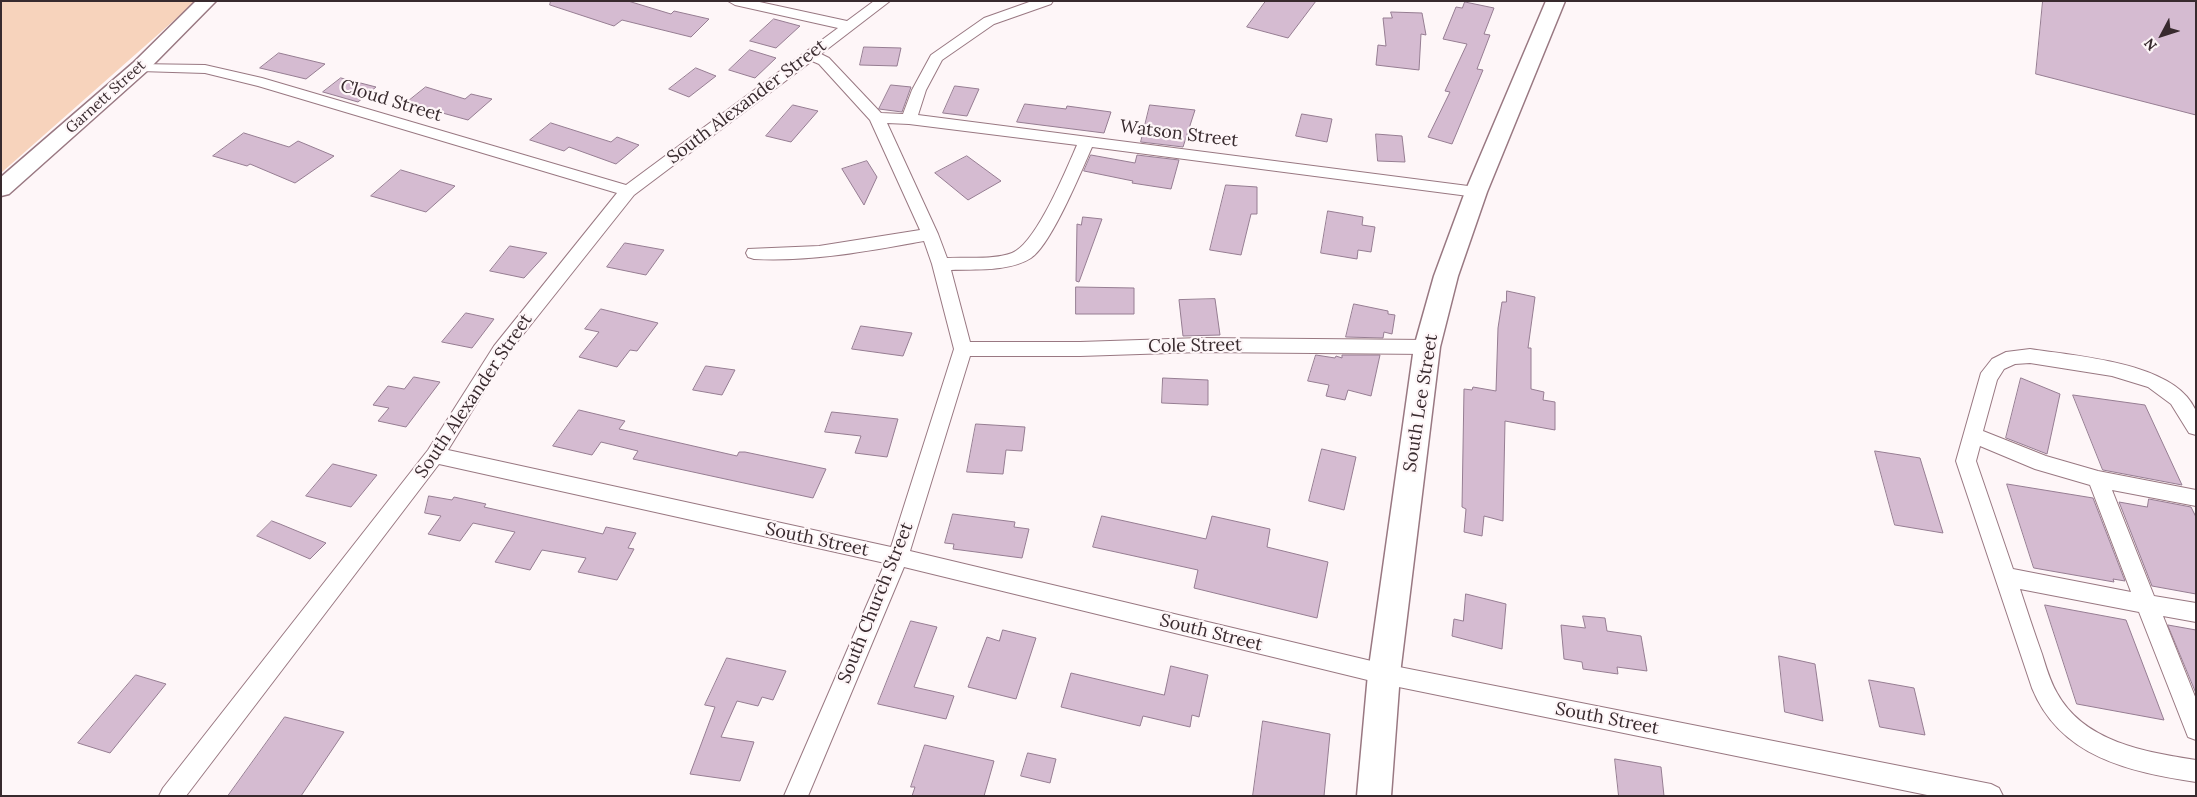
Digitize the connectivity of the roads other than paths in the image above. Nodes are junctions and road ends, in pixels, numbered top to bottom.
1 (207, 1) edge
2 (735, 1) edge
3 (883, 1) edge
4 (1046, 1) edge
5 (1556, 1) edge
6 (849, 26) junction
7 (811, 54) junction
8 (140, 67) junction
9 (876, 118) junction
10 (909, 119) junction
11 (1086, 142) junction
12 (1, 189) edge
13 (628, 191) junction
14 (1476, 192) junction
15 (930, 234) junction
16 (754, 253) dead end
17 (941, 264) junction
18 (1427, 347) junction
19 (963, 349) junction
20 (2196, 428) edge
21 (1972, 436) junction
22 (435, 455) junction
23 (2098, 479) junction
24 (2196, 498) edge
25 (898, 558) junction
26 (2005, 577) junction
27 (2147, 604) junction
28 (2196, 613) edge
29 (1384, 674) junction
30 (2196, 729) edge
31 (2196, 771) edge
32 (170, 796) edge
33 (796, 796) edge
34 (1374, 796) edge
35 (1991, 796) edge

1 - 8 street, Garnett Street
2 - 6 street
3 - 6 street
4 - 10 street
5 - 14 street, South Lee Street
6 - 7 street, South Alexander Street
7 - 9 street
7 - 13 street, South Alexander Street
8 - 12 street, Garnett Street
8 - 13 street, Cloud Street
9 - 10 street, Watson Street
9 - 15 street
10 - 11 street, Watson Street
11 - 14 street, Watson Street
11 - 17 street
13 - 22 street, South Alexander Street
14 - 18 street, South Lee Street
15 - 16 street
15 - 17 street
17 - 19 street
18 - 19 street, Cole Street
18 - 29 street, South Lee Street
19 - 25 street, South Church Street
20 - 21 street
21 - 23 street
21 - 26 street
22 - 25 street, South Street
22 - 32 street, South Alexander Street
23 - 24 street
23 - 27 street
25 - 29 street, South Street
25 - 33 street, South Church Street
26 - 27 street
26 - 31 street
27 - 28 street
27 - 30 street
29 - 34 street, South Lee Street
29 - 35 street, South Street

